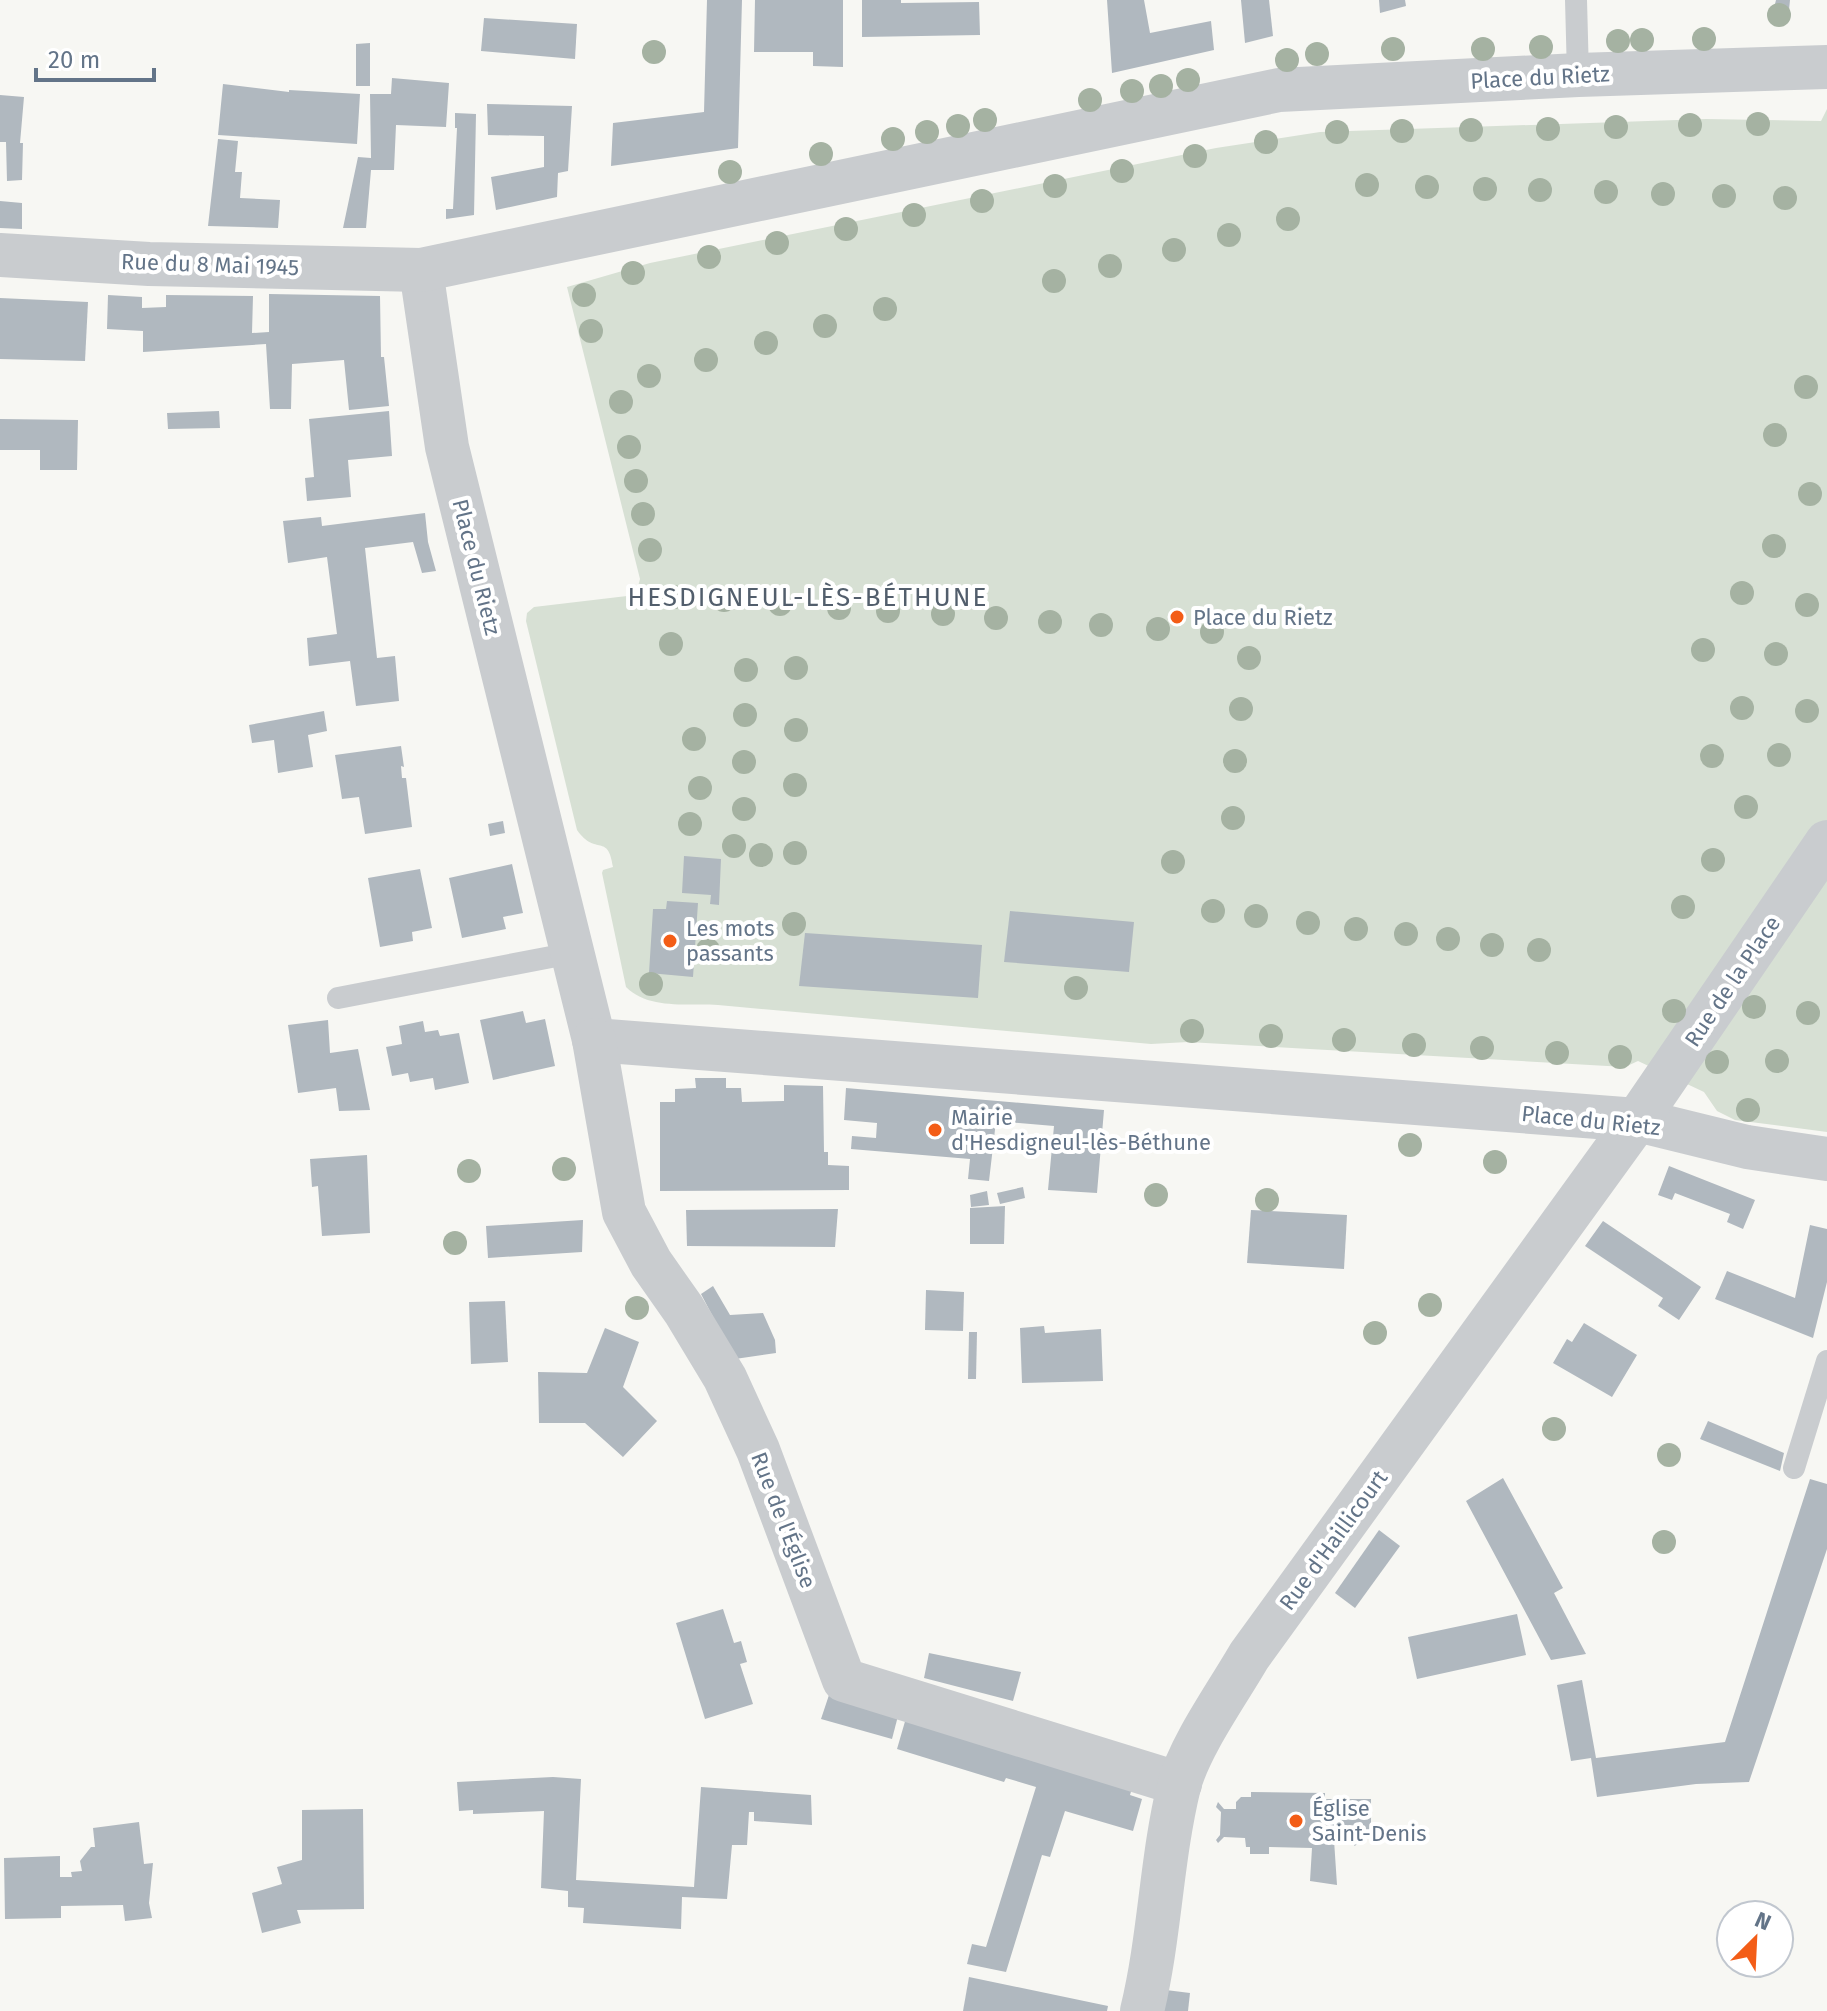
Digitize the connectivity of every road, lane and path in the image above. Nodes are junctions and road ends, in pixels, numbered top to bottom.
1 (1576, 0) edge
2 (1827, 67) edge
3 (1578, 75) junction
4 (0, 255) edge
5 (421, 270) junction
6 (1827, 842) edge
7 (572, 953) junction
8 (338, 998) dead end
9 (594, 1040) junction
10 (1637, 1120) junction
11 (1827, 1159) edge
12 (1827, 1361) edge
13 (1794, 1468) dead end
14 (1180, 1784) junction
15 (1142, 2011) edge

1 - 3 lane
2 - 3 street, Place du Rietz
3 - 5 street, Place du Rietz
4 - 5 street, Rue du 8 Mai 1945
5 - 7 street, Place du Rietz
6 - 10 street, Rue de la Place
7 - 8 lane
7 - 9 street, Place du Rietz
9 - 10 street, Place du Rietz
9 - 14 street, Rue de l'Église
10 - 11 street, Place du Rietz
10 - 14 street, Rue d'Haillicourt
12 - 13 lane
14 - 15 street, Rue d'Haillicourt

